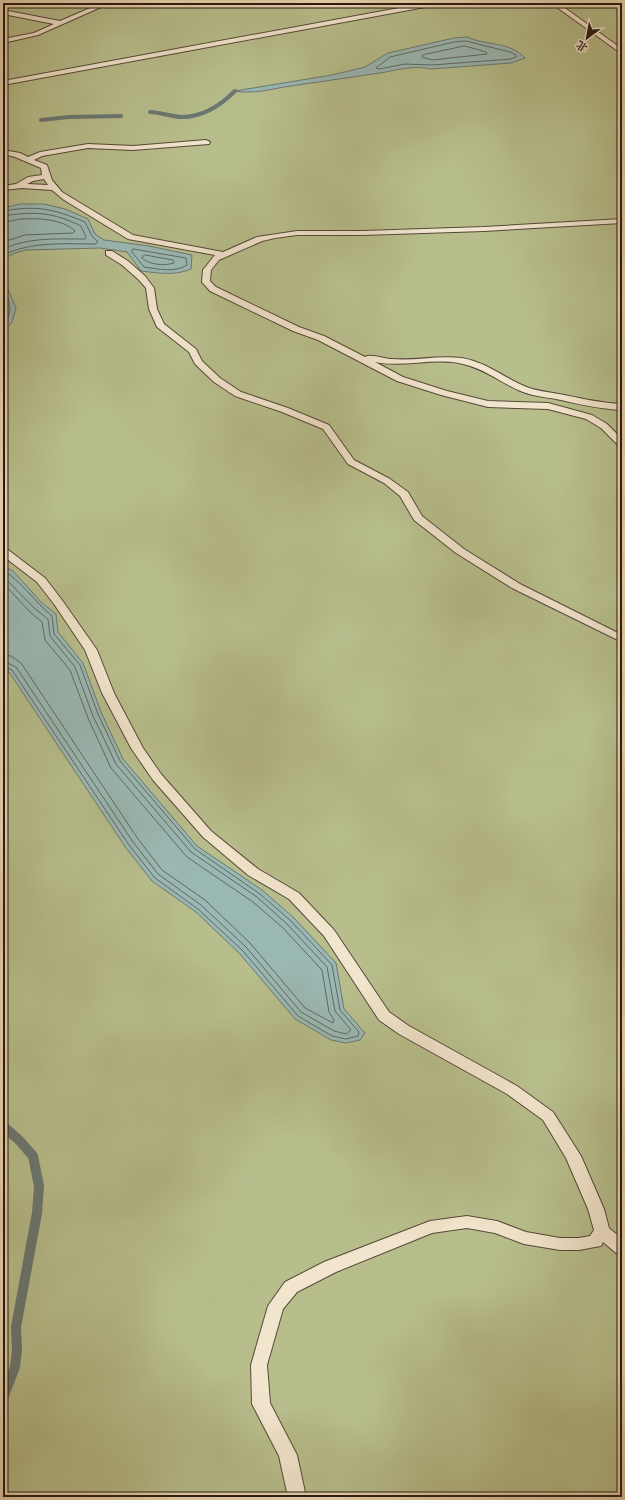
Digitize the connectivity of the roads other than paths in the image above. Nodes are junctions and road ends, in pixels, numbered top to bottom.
1 (107, 3) edge
2 (397, 3) edge
3 (436, 3) edge
4 (554, 3) edge
5 (3, 12) edge
6 (320, 17) dead end
7 (312, 18) dead end
8 (297, 21) dead end
9 (60, 23) junction
10 (3, 41) edge
11 (622, 52) edge
12 (3, 83) edge
13 (206, 142) dead end
14 (3, 152) edge
15 (29, 160) junction
16 (46, 176) junction
17 (18, 186) junction
18 (3, 188) edge
19 (54, 188) junction
20 (622, 221) edge
21 (110, 253) dead end
22 (224, 254) junction
23 (315, 329) dead end
24 (604, 406) junction
25 (622, 407) edge
26 (589, 417) junction
27 (622, 444) edge
28 (3, 551) edge
29 (622, 639) edge
30 (602, 1231) junction
31 (622, 1248) edge
32 (297, 1497) edge

1 - 9 lane
2 - 6 lane
3 - 12 lane
4 - 11 lane
5 - 9 lane
7 - 8 lane
9 - 10 lane
13 - 15 lane
14 - 15 lane
15 - 16 lane
16 - 17 lane
16 - 19 lane
17 - 18 lane
17 - 19 lane
19 - 22 lane
20 - 22 lane
21 - 29 lane
22 - 26 lane
23 - 24 lane
24 - 25 lane
24 - 26 lane
26 - 27 lane
28 - 30 lane
30 - 31 lane
30 - 32 lane

